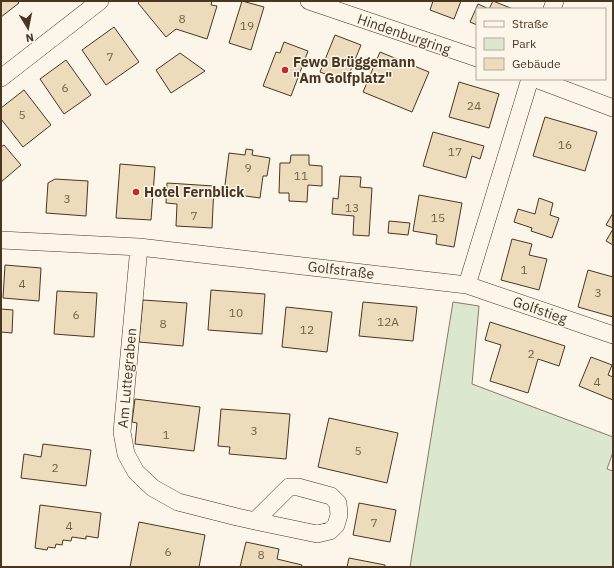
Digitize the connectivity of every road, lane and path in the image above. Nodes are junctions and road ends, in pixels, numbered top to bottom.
1 (100, 1) edge
2 (309, 1) edge
3 (476, 58) edge
4 (1, 78) edge
5 (530, 80) edge
6 (539, 80) edge
7 (613, 108) edge
8 (1, 240) edge
9 (139, 247) junction
10 (467, 285) junction
11 (613, 335) edge
12 (255, 521) dead end

1 - 4 street
2 - 3 street, Hindenburgring
5 - 10 street
6 - 7 street
8 - 9 street, Golfstraße
9 - 10 street, Golfstraße
9 - 12 street, Am Luttegraben
10 - 11 street, Golfstieg

